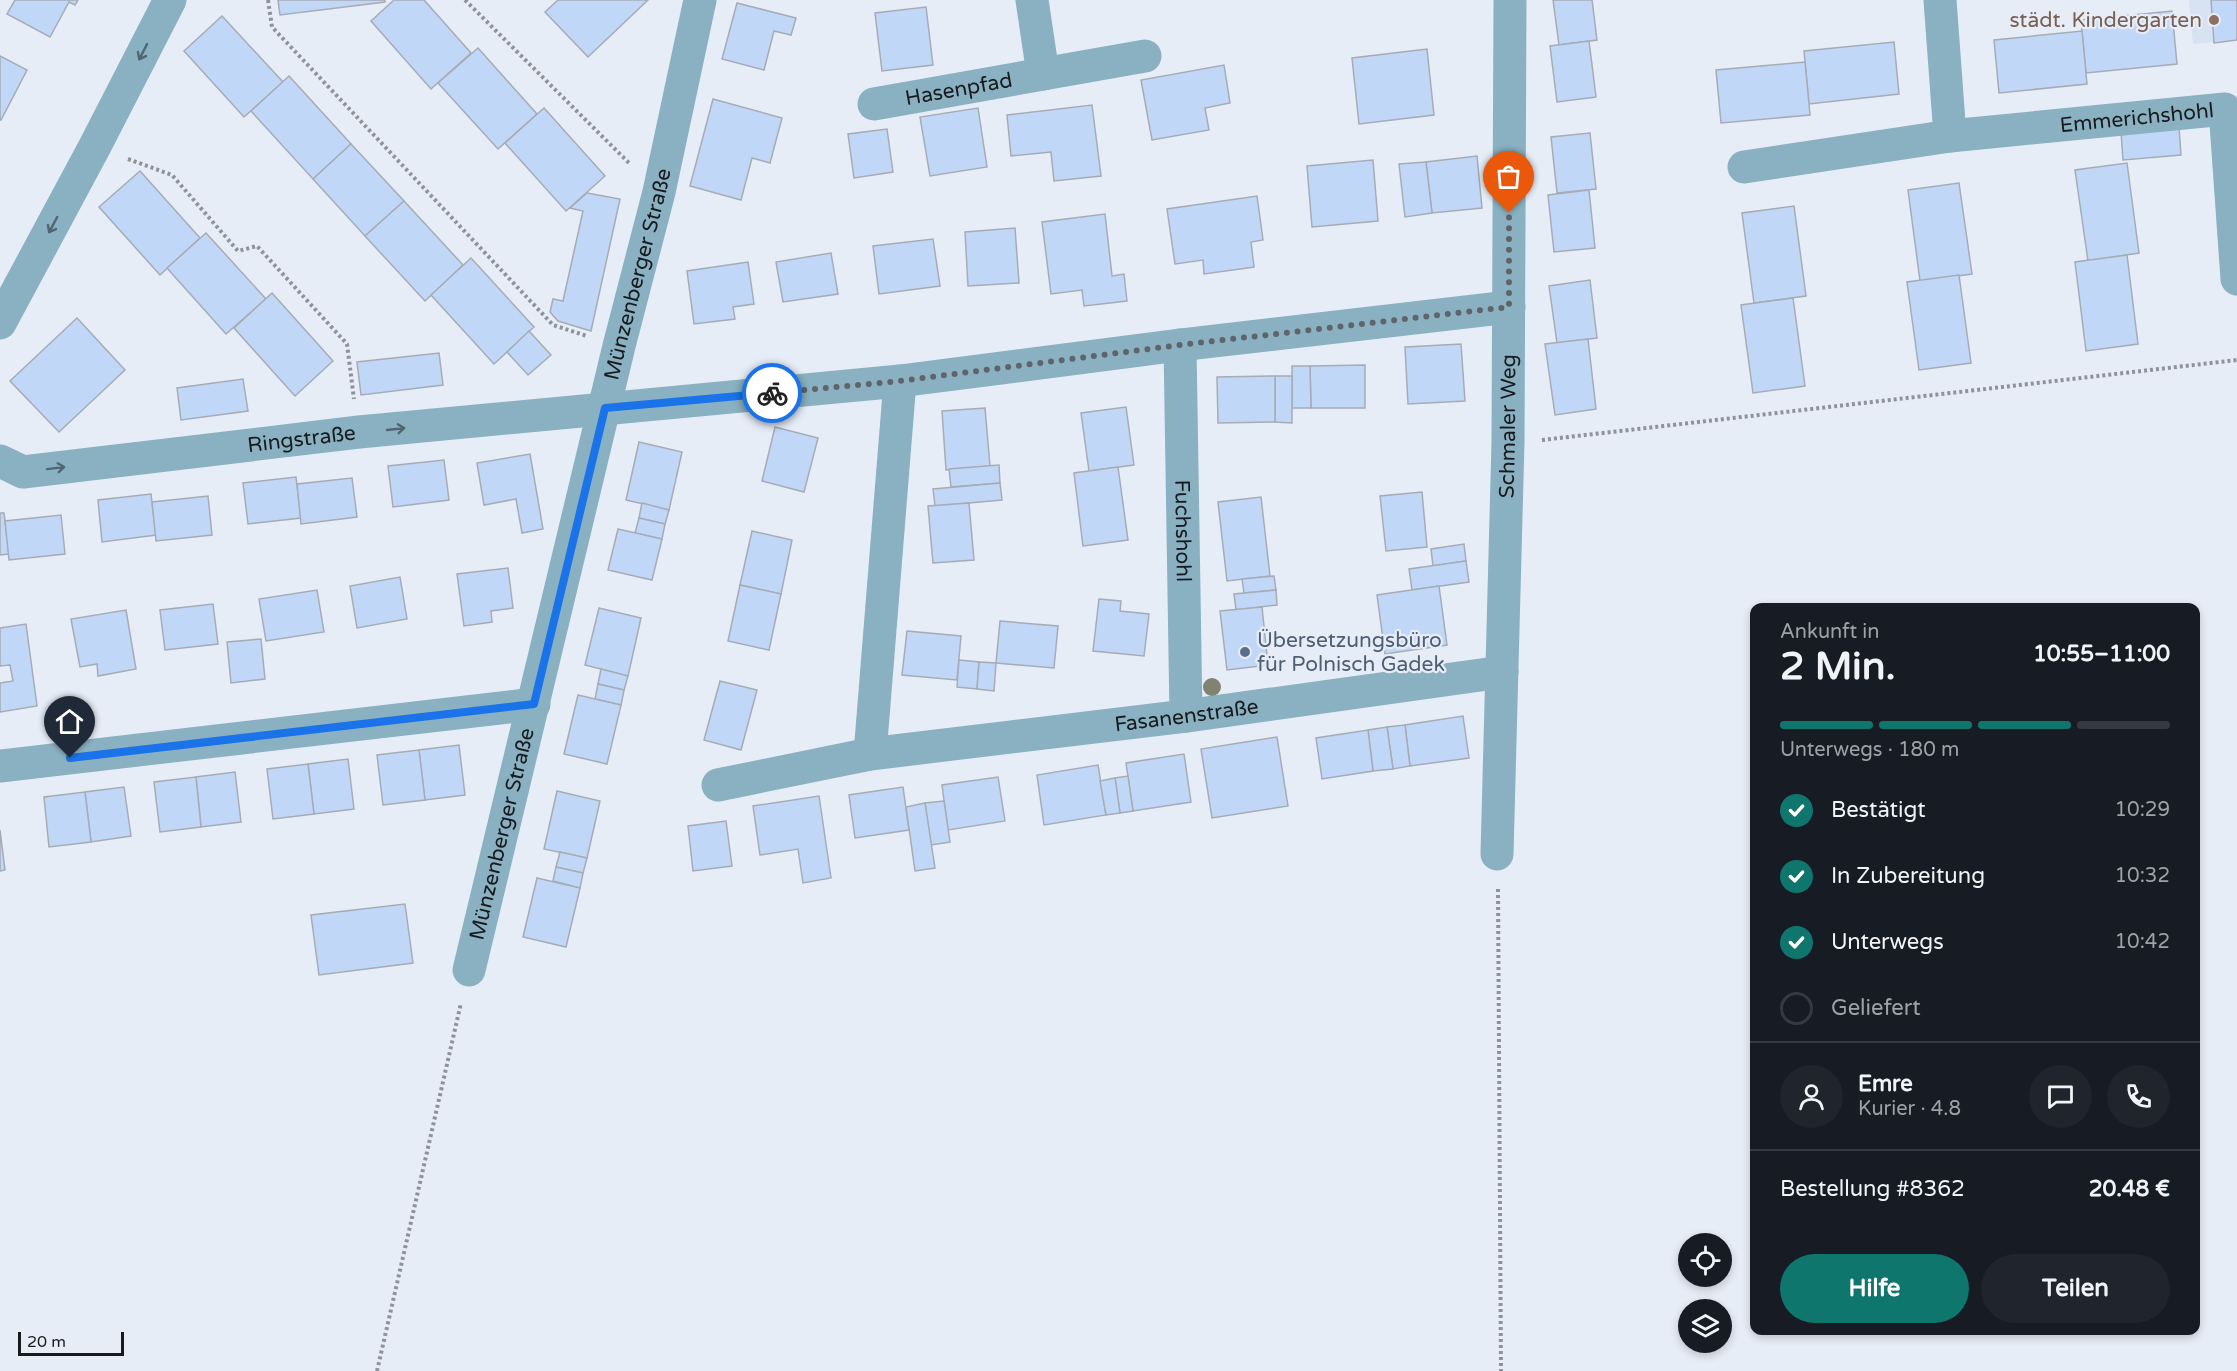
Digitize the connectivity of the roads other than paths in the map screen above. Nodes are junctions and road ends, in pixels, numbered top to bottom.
1 (170, 0) edge
2 (700, 0) edge
3 (1032, 0) edge
4 (1510, 0) edge
5 (1940, 0) edge
6 (1145, 56) dead end
7 (1043, 74) junction
8 (874, 104) dead end
9 (1950, 136) junction
10 (1744, 167) dead end
11 (2237, 279) edge
12 (1509, 307) junction
13 (0, 323) edge
14 (1180, 345) junction
15 (900, 381) junction
16 (605, 408) junction
17 (0, 461) edge
18 (1502, 672) junction
19 (534, 704) junction
20 (1186, 716) junction
21 (870, 754) junction
22 (0, 766) edge
23 (718, 785) dead end
24 (1497, 854) road end
25 (469, 970) road end

1 -> 13 street
2 - 16 street, Münzenberger Straße
3 - 7 street
4 - 12 street, Schmaler Weg
5 - 9 street
6 - 7 street, Hasenpfad
7 - 8 street, Hasenpfad
9 - 10 street, Emmerichshohl
9 - 11 street, Emmerichshohl
12 - 14 street, Ringstraße
12 - 18 street, Schmaler Weg
14 - 15 street, Ringstraße
14 - 20 street, Fuchshohl
15 - 16 street, Ringstraße
15 - 21 street
17 -> 16 street, Ringstraße
16 - 19 street, Münzenberger Straße
18 - 20 street, Fasanenstraße
18 - 24 street, Schmaler Weg
19 - 22 street
19 - 25 street, Münzenberger Straße
20 - 21 street, Fasanenstraße
21 - 23 street, Fasanenstraße

